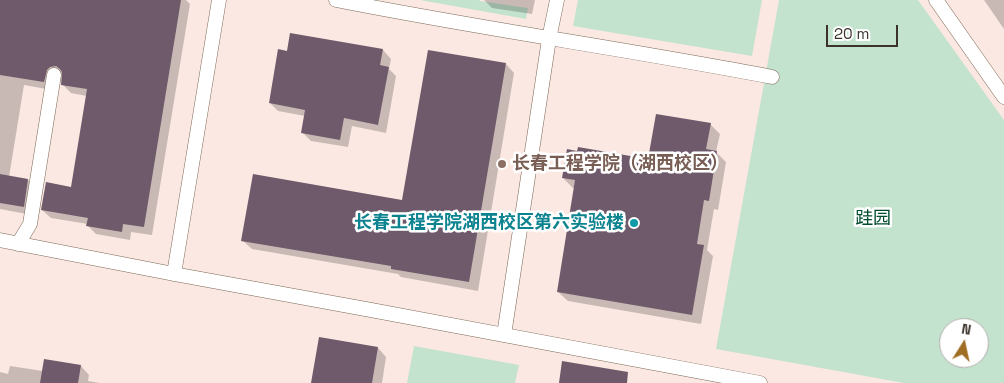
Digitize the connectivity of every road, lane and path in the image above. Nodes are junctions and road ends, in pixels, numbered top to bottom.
1 (219, 0) edge
2 (336, 0) edge
3 (556, 0) edge
4 (936, 0) edge
5 (549, 39) junction
6 (54, 75) dead end
7 (772, 77) dead end
8 (1004, 97) edge
9 (0, 240) edge
10 (18, 244) junction
11 (174, 274) junction
12 (504, 335) junction
13 (760, 383) edge

1 - 11 lane
2 - 5 lane
3 - 5 lane
4 - 8 lane
5 - 7 lane
5 - 12 lane
6 - 10 lane
9 - 10 lane
10 - 11 lane
11 - 12 lane
12 - 13 lane

